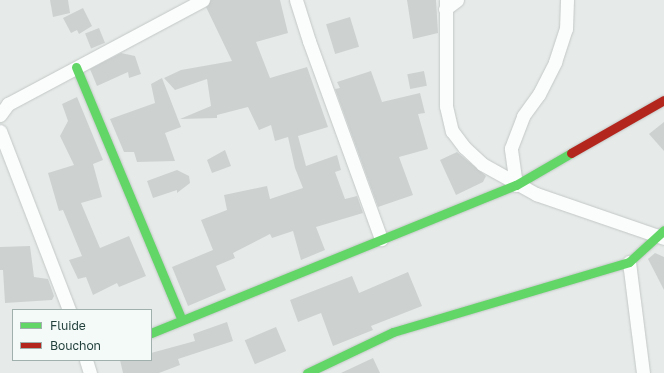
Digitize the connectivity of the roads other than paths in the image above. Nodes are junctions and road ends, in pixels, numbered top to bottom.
1 (203, 0) edge
2 (296, 0) edge
3 (457, 0) edge
4 (567, 0) edge
5 (445, 4) edge
6 (76, 67) junction
7 (664, 100) edge
8 (0, 115) edge
9 (0, 131) edge
10 (516, 185) junction
11 (662, 234) edge
12 (381, 239) junction
13 (629, 262) junction
14 (69, 309) edge
15 (182, 320) junction
16 (152, 333) edge
17 (86, 361) edge
18 (90, 373) edge
19 (307, 373) edge
20 (643, 373) edge

1 - 6 street
2 - 12 street
3 - 5 street
4 - 10 street
5 - 10 street
6 - 8 street
6 - 15 street
7 - 10 street
9 - 14 street
10 - 11 street
10 - 12 street
11 - 13 street
12 - 15 street
13 - 19 street
13 - 20 street
15 - 16 street
17 - 18 street

